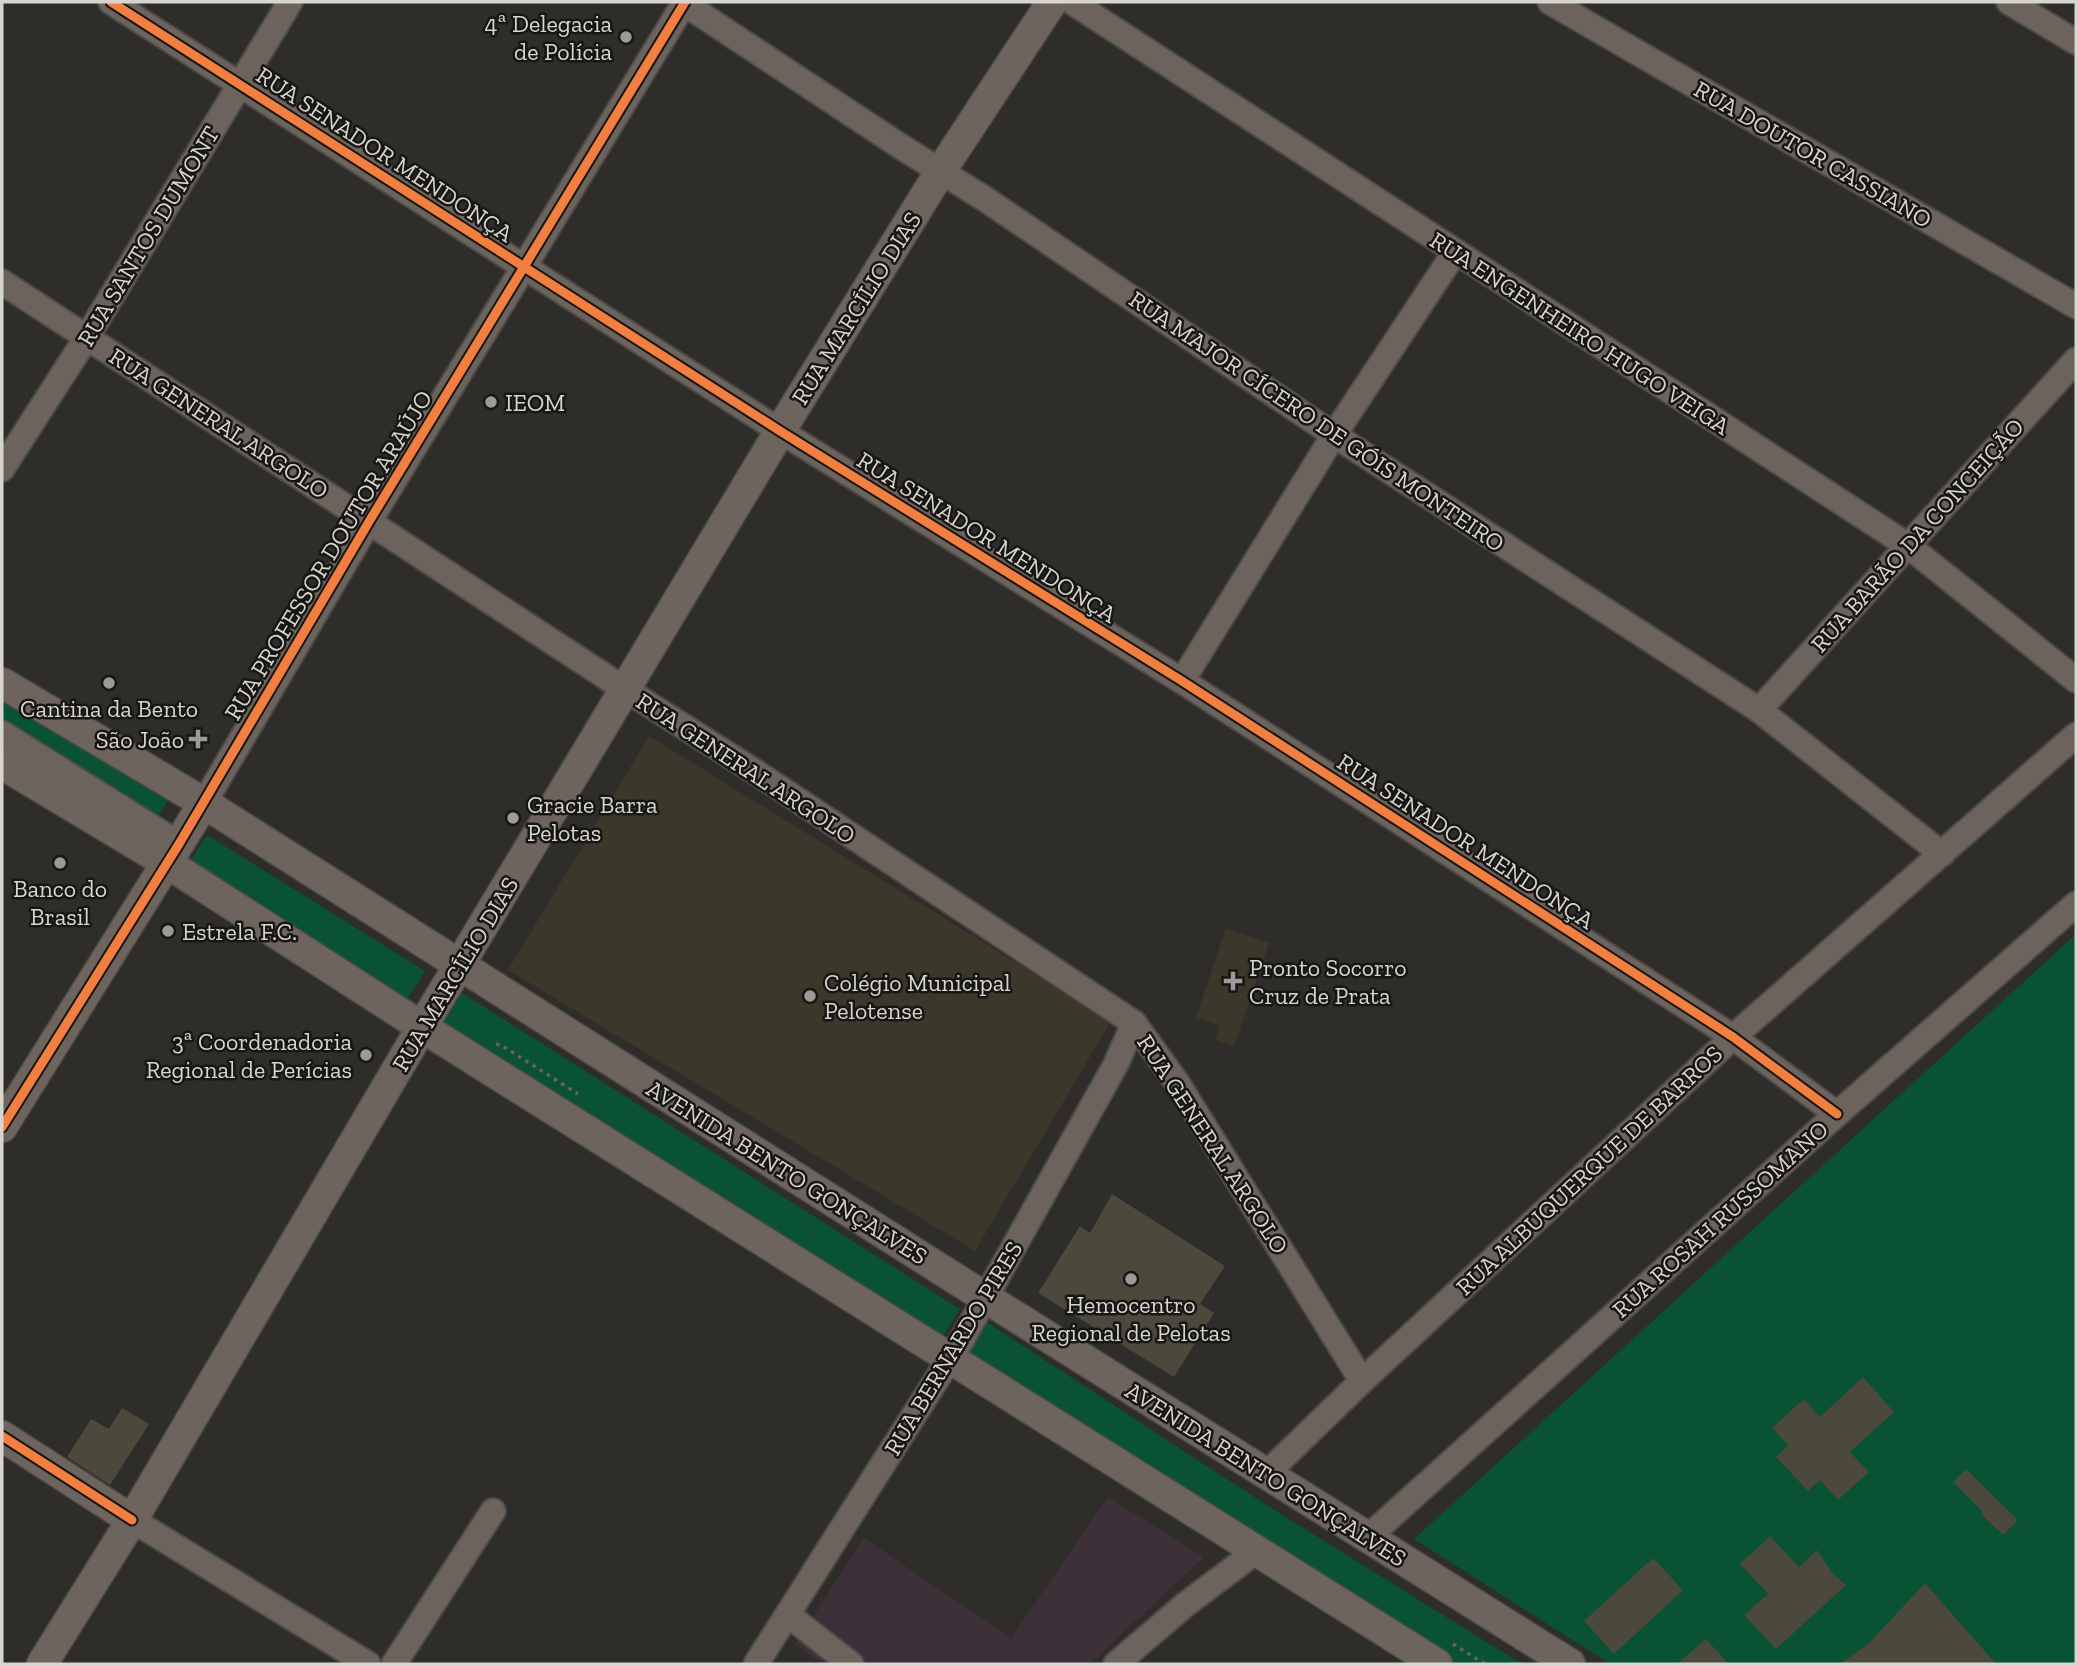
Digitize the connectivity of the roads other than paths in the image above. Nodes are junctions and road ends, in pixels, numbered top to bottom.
1 (111, 2) edge
2 (290, 2) edge
3 (684, 2) edge
4 (1052, 2) edge
5 (1072, 2) edge
6 (1550, 2) edge
7 (2009, 2) edge
8 (2076, 42) edge
9 (241, 84) junction
10 (940, 172) junction
11 (1454, 252) junction
12 (524, 267) junction
13 (2, 282) edge
14 (2076, 306) edge
15 (87, 337) junction
16 (2076, 360) edge
17 (780, 432) junction
18 (1334, 435) junction
19 (2, 469) edge
20 (370, 520) junction
21 (1907, 545) junction
22 (2076, 680) edge
23 (1182, 681) junction
24 (2, 683) edge
25 (626, 690) junction
26 (1759, 710) junction
27 (2, 733) edge
28 (2076, 735) edge
29 (2, 764) edge
30 (204, 803) junction
31 (173, 854) junction
32 (1942, 854) junction
33 (2076, 904) edge
34 (461, 965) junction
35 (1133, 1023) junction
36 (422, 1027) junction
37 (1733, 1037) junction
38 (1837, 1114) junction
39 (2, 1127) edge
40 (986, 1298) junction
41 (950, 1359) junction
42 (1362, 1381) junction
43 (2, 1436) edge
44 (1266, 1474) junction
45 (494, 1511) dead end
46 (132, 1520) junction
47 (1367, 1538) junction
48 (1258, 1550) junction
49 (788, 1615) junction
50 (42, 1664) edge
51 (368, 1664) edge
52 (394, 1664) edge
53 (756, 1664) edge
54 (851, 1664) edge
55 (1116, 1664) edge
56 (1437, 1664) edge
57 (1570, 1664) edge

1 - 9 street, RUA SENADOR MENDONÇA
2 - 9 street, RUA SANTOS DUMONT
3 - 10 street, RUA MAJOR CÍCERO DE GÓIS MONTEIRO
3 - 12 street, RUA PROFESSOR DOUTOR ARAÚJO
4 - 10 main road, RUA MARCÍLIO DIAS
5 - 11 street, RUA ENGENHEIRO HUGO VEIGA
6 - 14 street, RUA DOUTOR CASSIANO
7 - 8 street
9 - 12 street, RUA SENADOR MENDONÇA
9 - 15 street, RUA SANTOS DUMONT
10 - 17 main road, RUA MARCÍLIO DIAS
10 - 18 street, RUA MAJOR CÍCERO DE GÓIS MONTEIRO
11 - 18 street
11 - 21 street, RUA ENGENHEIRO HUGO VEIGA
12 - 17 street, RUA SENADOR MENDONÇA
12 - 20 street, RUA PROFESSOR DOUTOR ARAÚJO
13 - 15 street, RUA GENERAL ARGOLO
15 - 19 street, RUA SANTOS DUMONT
15 - 20 street, RUA GENERAL ARGOLO
16 - 21 street, RUA BARÃO DA CONCEIÇÃO
17 - 23 street, RUA SENADOR MENDONÇA
17 - 25 main road, RUA MARCÍLIO DIAS
18 - 23 street
18 - 26 street, RUA MAJOR CÍCERO DE GÓIS MONTEIRO
20 - 25 street, RUA GENERAL ARGOLO
20 - 30 street, RUA PROFESSOR DOUTOR ARAÚJO
21 - 22 street, RUA ENGENHEIRO HUGO VEIGA
21 - 26 street, RUA BARÃO DA CONCEIÇÃO
23 - 37 street, RUA SENADOR MENDONÇA
24 - 30 main road, AVENIDA BENTO GONÇALVES
25 - 34 main road, RUA MARCÍLIO DIAS
25 - 35 street, RUA GENERAL ARGOLO
26 - 32 street, RUA MAJOR CÍCERO DE GÓIS MONTEIRO
27 - 31 street
28 - 32 street, RUA ALBUQUERQUE DE BARROS
29 - 31 main road
30 - 31 main road, RUA PROFESSOR DOUTOR ARAÚJO
30 - 34 main road, AVENIDA BENTO GONÇALVES
31 - 36 main road
31 - 39 main road, RUA PROFESSOR DOUTOR ARAÚJO
32 - 37 street, RUA ALBUQUERQUE DE BARROS
33 - 38 street, RUA ROSAH RUSSOMANO
34 - 36 main road, RUA MARCÍLIO DIAS
34 - 40 main road, AVENIDA BENTO GONÇALVES
35 - 40 street, RUA BERNARDO PIRES
35 - 42 street, RUA GENERAL ARGOLO
36 - 41 main road
36 - 46 main road, RUA MARCÍLIO DIAS
37 - 38 street, RUA SENADOR MENDONÇA
37 - 42 street, RUA ALBUQUERQUE DE BARROS
38 - 47 street, RUA ROSAH RUSSOMANO
40 - 41 street, RUA BERNARDO PIRES
40 - 44 main road, AVENIDA BENTO GONÇALVES
41 - 48 main road
41 - 49 street, RUA BERNARDO PIRES
42 - 44 street, RUA ALBUQUERQUE DE BARROS
43 - 46 main road
44 - 47 main road, AVENIDA BENTO GONÇALVES
45 - 52 street
46 - 50 main road, RUA MARCÍLIO DIAS
46 - 51 street
47 - 57 main road, AVENIDA BENTO GONÇALVES
48 - 55 street
48 - 56 main road
49 - 53 street, RUA BERNARDO PIRES
49 - 54 street

